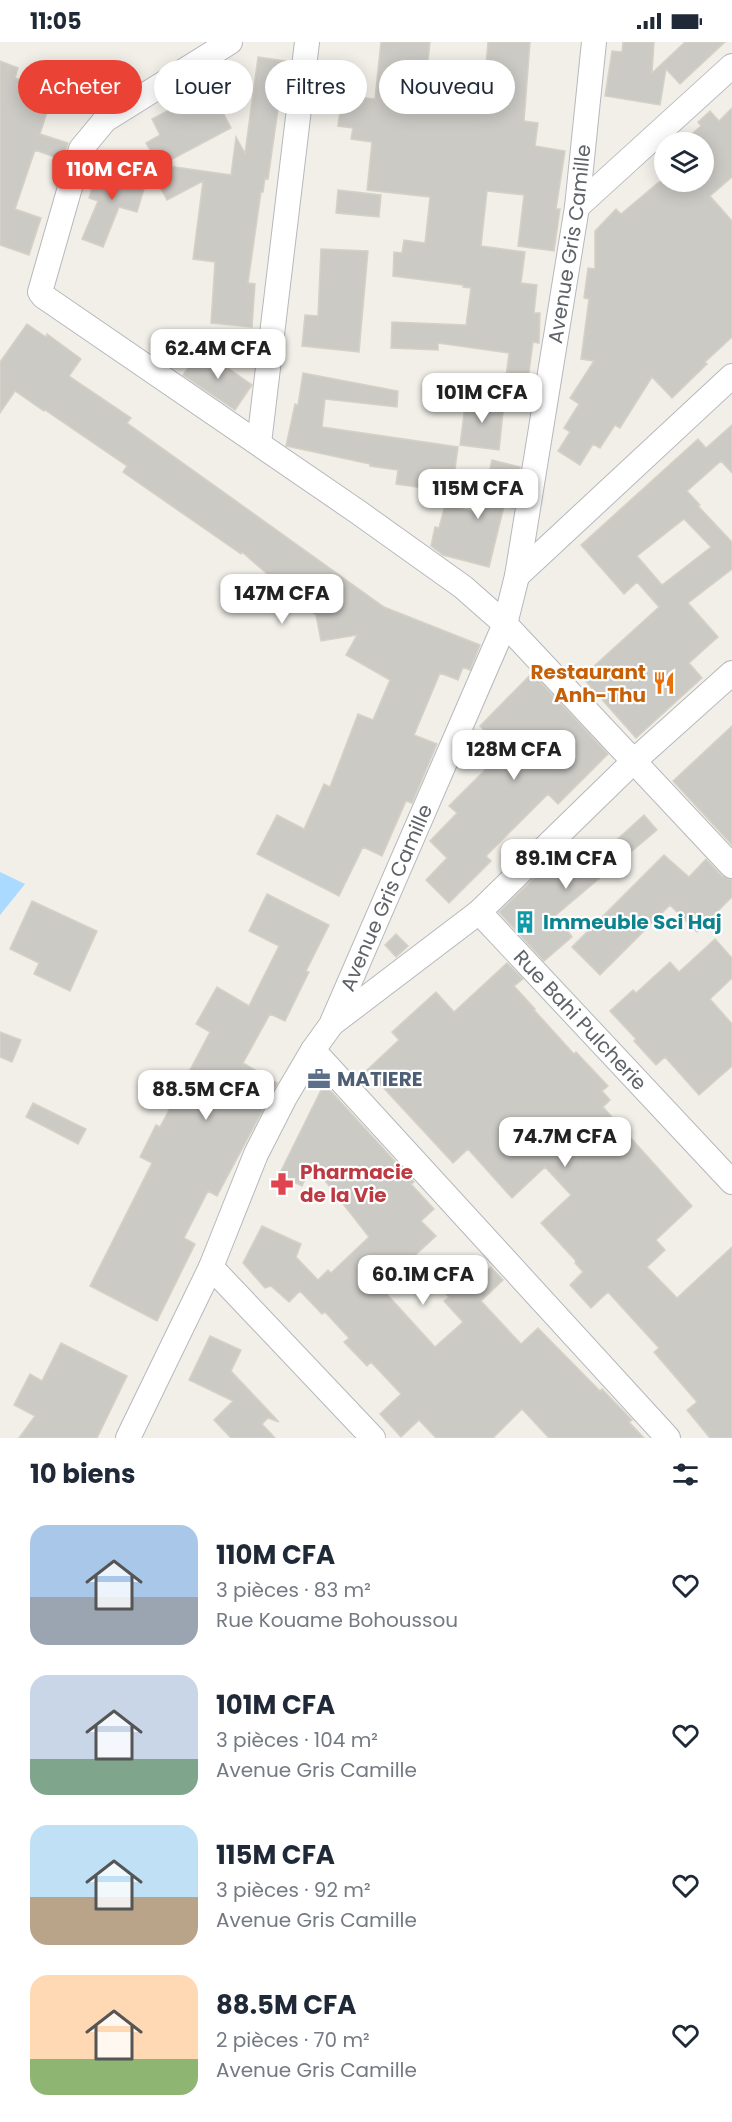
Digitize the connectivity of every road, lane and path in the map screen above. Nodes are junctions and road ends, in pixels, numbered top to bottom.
1 (230, 42) edge
2 (308, 42) edge
3 (594, 42) edge
4 (732, 66) edge
5 (577, 207) junction
6 (732, 376) edge
7 (259, 443) junction
8 (517, 576) junction
9 (505, 624) junction
10 (732, 673) edge
11 (634, 761) junction
12 (732, 866) edge
13 (479, 912) junction
14 (331, 1025) junction
15 (313, 1050) junction
16 (732, 1182) edge
17 (211, 1267) junction
18 (128, 1438) edge
19 (373, 1438) edge
20 (668, 1438) edge

1 - 7 street
2 - 7 street
3 - 5 street, Avenue Gris Camille
4 - 5 street
5 - 8 street, Avenue Gris Camille
6 - 8 street
7 - 9 street
8 - 9 street, Avenue Gris Camille
9 - 11 street
9 - 14 street, Avenue Gris Camille
10 - 11 street
11 - 12 street
11 - 13 street
13 - 14 street
13 - 16 street, Rue Bahi Pulcherie
14 - 15 street, Avenue Gris Camille
15 - 17 street, Avenue Gris Camille
15 - 20 street
17 - 18 street, Avenue Gris Camille
17 - 19 street

